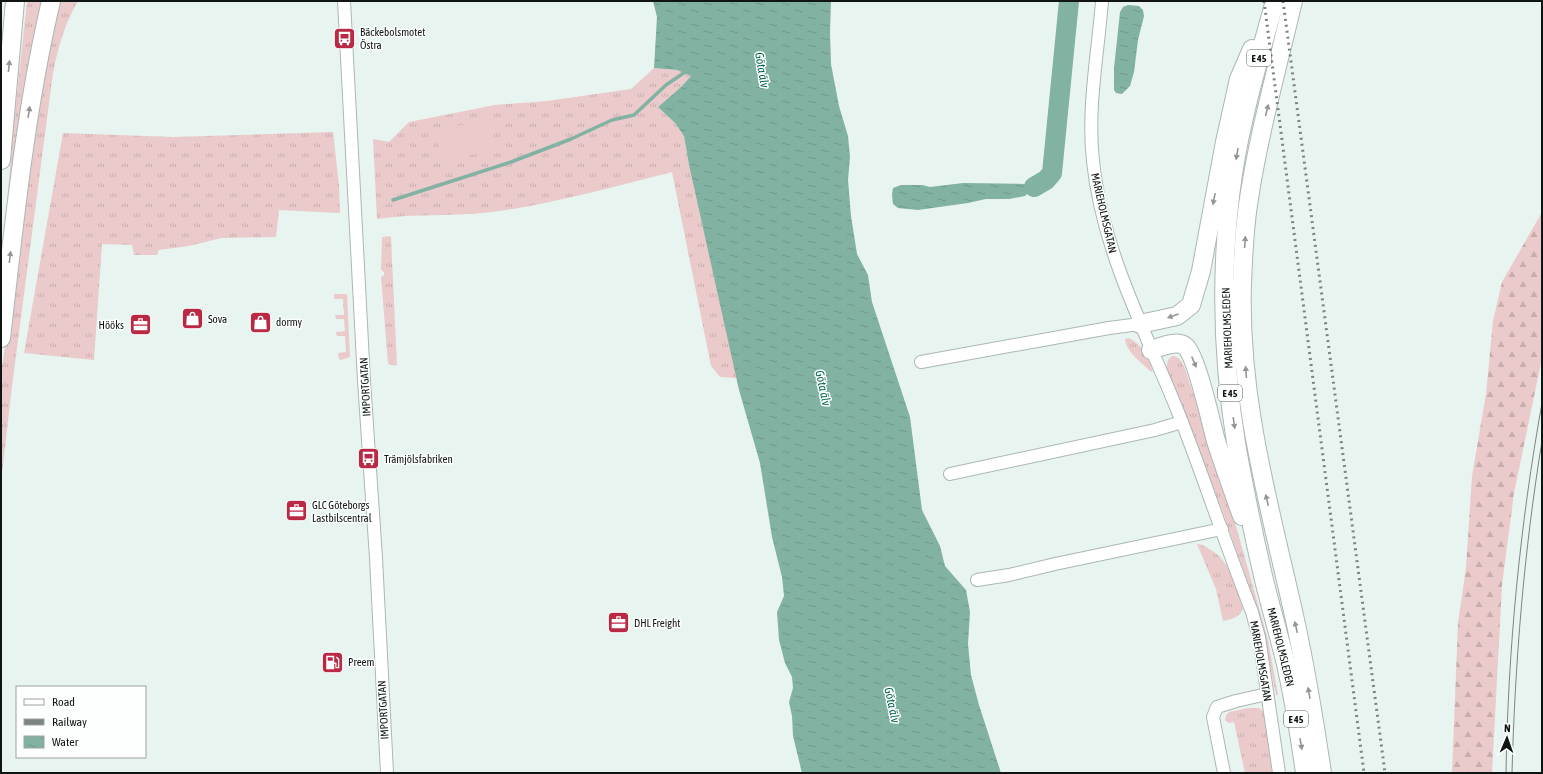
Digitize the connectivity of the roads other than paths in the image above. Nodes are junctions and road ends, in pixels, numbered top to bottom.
1 (15, 1) edge
2 (51, 1) edge
3 (344, 1) edge
4 (1102, 1) edge
5 (1275, 1) edge
6 (1293, 1) edge
7 (1, 160) edge
8 (1140, 324) junction
9 (1, 338) edge
10 (1151, 350) junction
11 (921, 362) dead end
12 (1182, 422) junction
13 (950, 474) dead end
14 (1222, 529) junction
15 (977, 580) dead end
16 (1264, 580) junction
17 (1268, 694) junction
18 (387, 773) edge
19 (1224, 773) edge
20 (1279, 773) edge
21 (1305, 773) edge
22 (1322, 773) edge

7 -> 1 highway
9 -> 2 highway
3 - 18 street, IMPORTGATAN
4 - 8 street, MARIEHOLMSGATAN
5 -> 8 highway
5 -> 16 highway, MARIEHOLMSLEDEN / E 45
22 -> 6 highway, MARIEHOLMSLEDEN / E 45
8 - 10 street, MARIEHOLMSGATAN
8 - 11 street
10 - 12 street, MARIEHOLMSGATAN
10 -> 16 highway
12 - 13 street
12 - 14 street, MARIEHOLMSGATAN
14 - 15 street
14 - 17 street, MARIEHOLMSGATAN
16 -> 21 highway, MARIEHOLMSLEDEN / E 45
17 - 19 street
17 - 20 street, MARIEHOLMSGATAN

